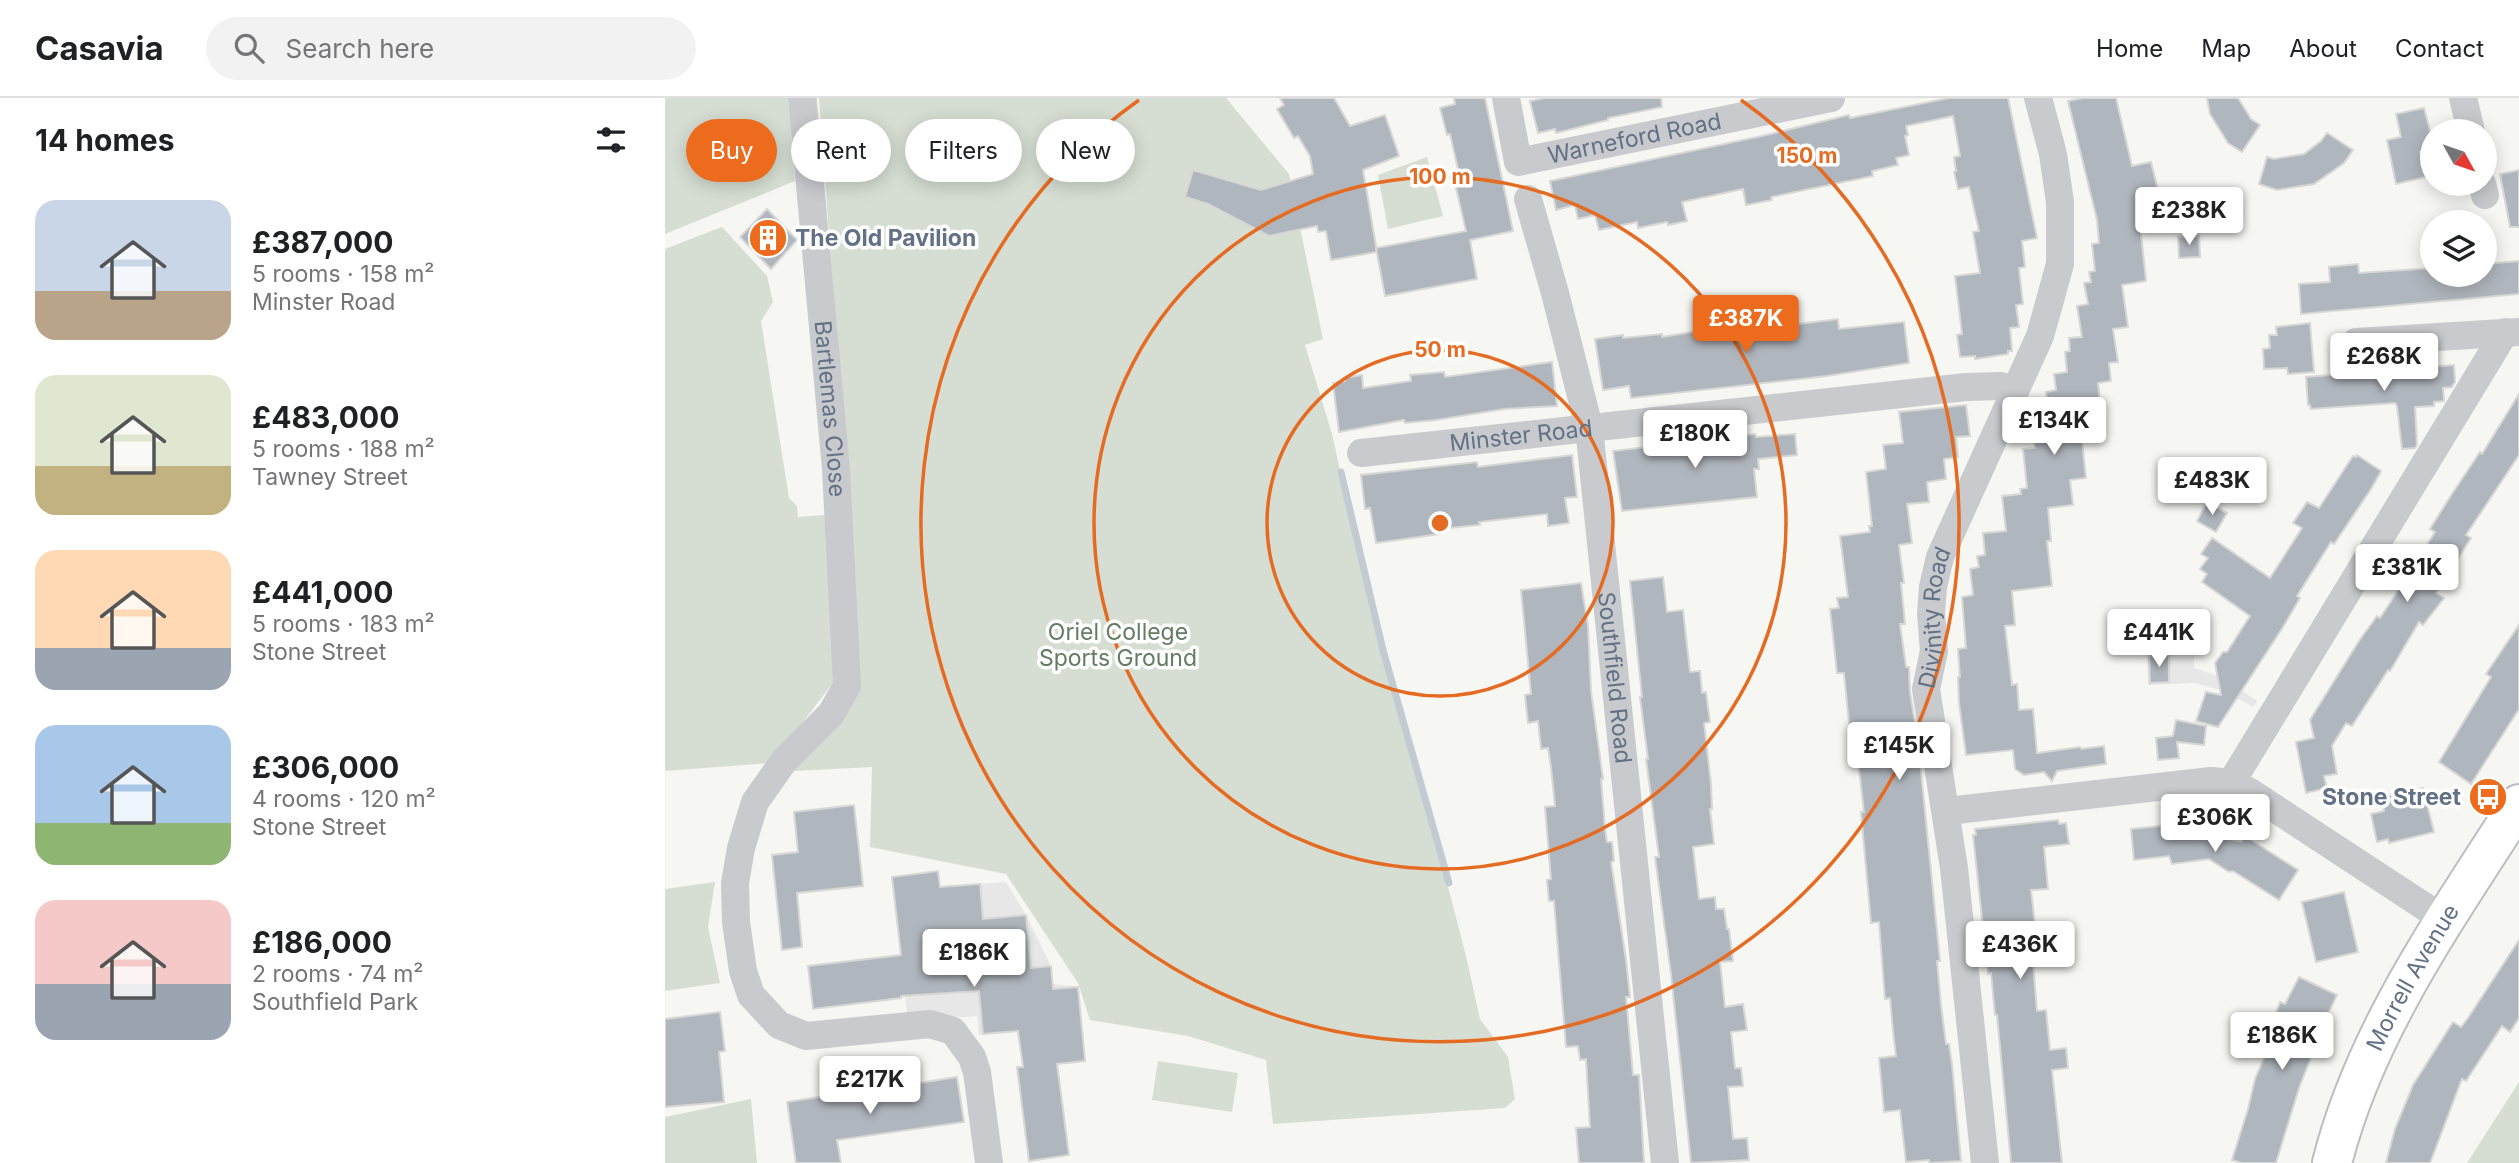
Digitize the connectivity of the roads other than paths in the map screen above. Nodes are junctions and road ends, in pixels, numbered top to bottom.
1 (802, 98) edge
2 (1506, 98) edge
3 (1831, 98) edge
4 (2038, 98) edge
5 (2463, 98) edge
6 (1772, 104) edge
7 (2468, 119) edge
8 (1528, 199) dead end
9 (2512, 332) edge
10 (2357, 342) dead end
11 (2015, 391) junction
12 (1589, 427) junction
13 (1361, 453) dead end
14 (2231, 783) junction
15 (2519, 804) edge
16 (1947, 811) junction
17 (2445, 920) junction
18 (989, 1163) edge
19 (1665, 1163) edge
20 (1985, 1163) edge
21 (2332, 1163) edge

1 - 18 street, Bartlemas Close
2 - 6 street, Warneford Road
3 - 6 street, Warneford Road
4 - 11 street, Divinity Road
5 - 7 street
8 - 12 street, Southfield Road
9 - 10 street
9 - 14 street
11 - 12 street, Minster Road
11 - 16 street, Divinity Road
12 - 13 street, Minster Road
12 - 19 street, Southfield Road
14 - 16 street
14 - 17 street
15 - 17 street, Morrell Avenue
16 - 20 street, Divinity Road
17 - 21 street, Morrell Avenue

